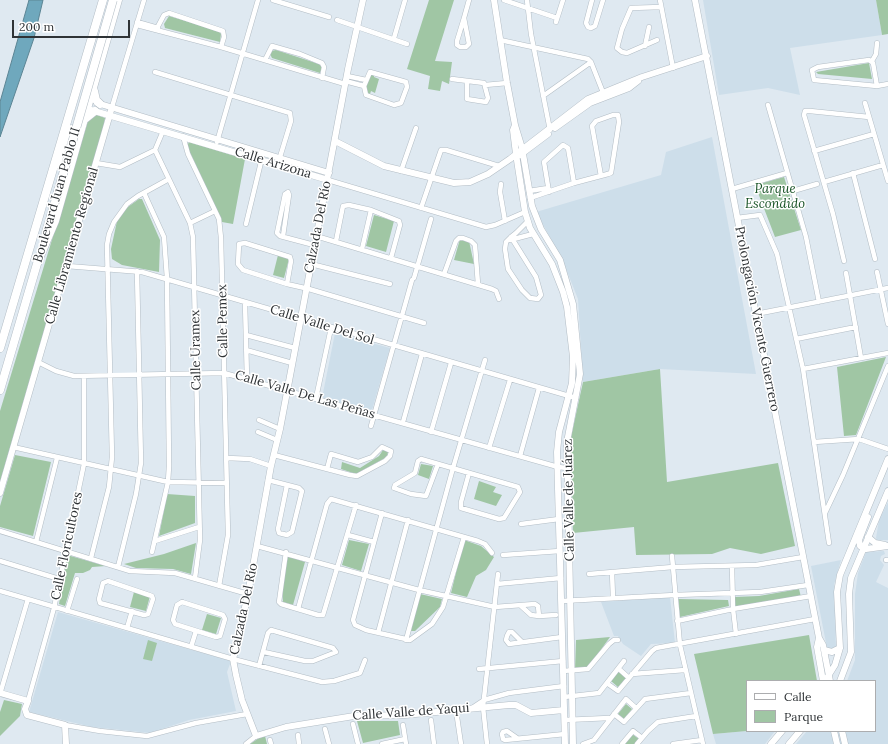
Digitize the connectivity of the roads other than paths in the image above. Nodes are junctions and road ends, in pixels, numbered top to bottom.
1 (103, 0) edge
2 (113, 0) edge
3 (118, 0) edge
4 (144, 0) edge
5 (258, 0) edge
6 (273, 0) edge
7 (363, 0) edge
8 (405, 0) edge
9 (469, 0) edge
10 (494, 0) edge
11 (504, 0) edge
12 (527, 0) edge
13 (563, 0) edge
14 (592, 0) edge
15 (603, 0) edge
16 (660, 0) edge
17 (695, 0) edge
18 (661, 7) junction
19 (528, 8) junction
20 (329, 17) dead end
21 (464, 18) junction
22 (337, 20) dead end
23 (137, 24) junction
24 (650, 26) dead end
25 (357, 27) junction
26 (158, 30) junction
27 (394, 38) junction
28 (500, 40) junction
29 (657, 40) dead end
30 (876, 43) dead end
31 (407, 44) dead end
32 (645, 46) junction
33 (89, 47) junction
34 (221, 47) junction
35 (534, 47) junction
36 (243, 54) junction
37 (707, 56) junction
38 (264, 60) junction
39 (872, 61) junction
40 (591, 62) junction
41 (673, 68) junction
42 (155, 72) dead end
43 (322, 78) junction
44 (452, 79) dead end
45 (346, 80) junction
46 (366, 80) junction
47 (467, 81) junction
48 (507, 83) junction
49 (888, 84) edge
50 (485, 85) junction
51 (364, 86) junction
52 (877, 86) junction
53 (231, 94) junction
54 (604, 94) junction
55 (543, 96) junction
56 (865, 103) dead end
57 (768, 105) dead end
58 (92, 106) junction
59 (112, 107) junction
60 (110, 115) junction
61 (869, 117) junction
62 (515, 125) junction
63 (416, 128) dead end
64 (550, 129) junction
65 (163, 131) junction
66 (874, 134) junction
67 (183, 136) junction
68 (218, 138) junction
69 (335, 141) junction
70 (216, 146) junction
71 (155, 150) junction
72 (522, 151) junction
73 (814, 151) junction
74 (264, 152) junction
75 (280, 157) junction
76 (514, 157) junction
77 (261, 160) junction
78 (96, 163) junction
79 (883, 164) junction
80 (499, 166) junction
81 (525, 166) junction
82 (517, 167) junction
83 (401, 171) junction
84 (52, 173) junction
85 (329, 173) junction
86 (787, 173) junction
87 (853, 173) junction
88 (601, 176) junction
89 (430, 178) junction
90 (169, 179) junction
91 (328, 180) junction
92 (888, 181) edge
93 (824, 182) junction
94 (574, 183) junction
95 (501, 184) dead end
96 (817, 184) dead end
97 (732, 189) junction
98 (548, 190) junction
99 (529, 191) junction
100 (793, 191) junction
101 (144, 192) junction
102 (530, 198) junction
103 (421, 208) junction
104 (371, 210) junction
105 (215, 211) junction
106 (525, 212) junction
107 (737, 218) junction
108 (431, 219) dead end
109 (505, 221) junction
110 (528, 221) junction
111 (190, 223) junction
112 (246, 224) dead end
113 (533, 234) junction
114 (283, 236) junction
115 (316, 236) junction
116 (511, 239) junction
117 (336, 242) junction
118 (314, 246) junction
119 (362, 249) junction
120 (391, 258) junction
121 (875, 259) dead end
122 (560, 260) junction
123 (38, 261) junction
124 (844, 261) dead end
125 (311, 264) junction
126 (552, 264) junction
127 (67, 266) junction
128 (417, 266) junction
129 (109, 269) junction
130 (137, 271) junction
131 (877, 272) dead end
132 (846, 273) dead end
133 (444, 274) junction
134 (167, 278) junction
135 (285, 282) junction
136 (390, 284) dead end
137 (478, 284) junction
138 (195, 287) junction
139 (307, 288) junction
140 (888, 288) edge
141 (880, 290) junction
142 (222, 295) junction
143 (850, 295) junction
144 (499, 299) dead end
145 (246, 302) junction
146 (819, 302) junction
147 (789, 307) junction
148 (756, 314) junction
149 (402, 317) junction
150 (300, 318) junction
151 (424, 323) dead end
152 (888, 323) edge
153 (856, 327) junction
154 (331, 328) junction
155 (246, 335) junction
156 (796, 339) junction
157 (393, 346) junction
158 (0, 348) edge
159 (295, 348) junction
160 (246, 350) junction
161 (888, 353) edge
162 (422, 354) junction
163 (861, 358) junction
164 (485, 360) dead end
165 (38, 362) junction
166 (451, 363) junction
167 (292, 364) junction
168 (888, 366) edge
169 (803, 369) junction
170 (481, 372) junction
171 (196, 373) junction
172 (224, 373) junction
173 (140, 374) junction
174 (167, 374) junction
175 (573, 374) junction
176 (580, 374) junction
177 (110, 375) junction
178 (84, 376) junction
179 (247, 379) junction
180 (510, 380) junction
181 (539, 388) junction
182 (0, 390) edge
183 (287, 390) junction
184 (568, 396) junction
185 (316, 398) junction
186 (576, 398) junction
187 (374, 414) junction
188 (259, 420) dead end
189 (403, 422) junction
190 (371, 426) dead end
191 (280, 429) junction
192 (258, 432) dead end
193 (431, 432) junction
194 (859, 438) junction
195 (277, 440) junction
196 (461, 440) junction
197 (814, 442) junction
198 (13, 447) junction
199 (490, 448) junction
200 (888, 448) edge
201 (274, 455) junction
202 (520, 456) junction
203 (57, 458) junction
204 (226, 458) junction
205 (888, 459) edge
206 (84, 464) junction
207 (438, 464) junction
208 (271, 466) junction
209 (453, 468) junction
210 (558, 468) junction
211 (567, 468) junction
212 (326, 469) junction
213 (111, 470) junction
214 (469, 474) junction
215 (140, 477) junction
216 (268, 480) junction
217 (168, 482) junction
218 (226, 482) junction
219 (198, 483) junction
220 (287, 485) junction
221 (888, 491) edge
222 (0, 493) edge
223 (869, 504) junction
224 (356, 506) junction
225 (382, 513) junction
226 (825, 513) junction
227 (408, 520) junction
228 (559, 520) junction
229 (521, 524) dead end
230 (199, 528) junction
231 (436, 529) junction
232 (0, 532) edge
233 (348, 535) junction
234 (560, 536) junction
235 (568, 536) junction
236 (464, 537) junction
237 (868, 537) junction
238 (155, 541) junction
239 (36, 542) junction
240 (374, 542) junction
241 (829, 543) dead end
242 (257, 546) junction
243 (887, 546) edge
244 (863, 548) junction
245 (65, 551) junction
246 (560, 551) junction
247 (152, 552) dead end
248 (286, 552) junction
249 (492, 552) dead end
250 (503, 555) dead end
251 (672, 556) dead end
252 (803, 557) junction
253 (91, 558) junction
254 (311, 560) junction
255 (0, 561) edge
256 (732, 566) junction
257 (118, 567) junction
258 (338, 567) junction
259 (673, 567) junction
260 (612, 572) junction
261 (498, 574) dead end
262 (589, 574) dead end
263 (366, 575) junction
264 (195, 578) junction
265 (561, 578) junction
266 (59, 579) junction
267 (77, 579) dead end
268 (392, 582) junction
269 (497, 584) junction
270 (808, 585) junction
271 (219, 586) junction
272 (420, 590) junction
273 (0, 591) edge
274 (732, 593) junction
275 (248, 594) junction
276 (675, 595) junction
277 (446, 596) junction
278 (811, 596) junction
279 (614, 598) junction
280 (28, 599) junction
281 (561, 601) junction
282 (570, 601) junction
283 (521, 606) junction
284 (54, 608) junction
285 (495, 608) junction
286 (298, 609) junction
287 (733, 609) junction
288 (67, 611) junction
289 (132, 611) junction
290 (556, 615) dead end
291 (539, 616) junction
292 (815, 619) junction
293 (677, 621) junction
294 (562, 622) junction
295 (570, 622) junction
296 (127, 628) junction
297 (196, 631) junction
298 (378, 633) junction
299 (736, 634) junction
300 (818, 638) junction
301 (406, 640) junction
302 (618, 640) dead end
303 (562, 641) junction
304 (522, 642) dead end
305 (571, 644) junction
306 (680, 645) junction
307 (191, 647) junction
308 (840, 648) junction
309 (824, 650) junction
310 (264, 652) junction
311 (234, 659) junction
312 (365, 660) dead end
313 (563, 661) junction
314 (624, 661) dead end
315 (260, 666) junction
316 (478, 669) dead end
317 (487, 669) junction
318 (619, 669) junction
319 (685, 670) junction
320 (563, 671) junction
321 (572, 671) junction
322 (631, 676) junction
323 (827, 680) edge
324 (840, 680) edge
325 (608, 684) junction
326 (564, 686) junction
327 (0, 693) edge
328 (691, 693) junction
329 (572, 696) junction
330 (564, 697) junction
331 (484, 700) junction
332 (28, 701) junction
333 (483, 707) junction
334 (472, 708) junction
335 (636, 708) junction
336 (564, 710) junction
337 (247, 714) junction
338 (614, 714) junction
339 (457, 716) dead end
340 (696, 716) junction
341 (609, 718) junction
342 (431, 720) dead end
343 (565, 720) junction
344 (573, 720) junction
345 (353, 724) dead end
346 (65, 725) junction
347 (403, 725) dead end
348 (325, 729) dead end
349 (781, 732) edge
350 (799, 732) edge
351 (834, 732) edge
352 (842, 732) edge
353 (565, 734) junction
354 (298, 735) dead end
355 (256, 736) junction
356 (517, 738) dead end
357 (642, 738) junction
358 (405, 741) edge
359 (703, 742) edge
360 (66, 744) edge
361 (246, 744) edge
362 (299, 744) edge
363 (328, 744) edge
364 (358, 744) edge
365 (382, 744) edge
366 (434, 744) edge
367 (461, 744) edge
368 (487, 744) edge
369 (565, 744) edge
370 (574, 744) edge
371 (583, 744) edge
372 (622, 744) edge
373 (637, 744) edge
374 (673, 744) edge
375 (771, 744) edge
376 (789, 744) edge
377 (837, 744) edge
378 (845, 744) edge

1 - 33 highway, Boulevard Juan Pablo II
2 - 123 highway, Boulevard Juan Pablo II, bridge
3 - 58 highway
4 - 23 street, Calle Libramiento Regional
5 - 36 street
6 - 20 street
7 - 25 street, Calzada Del Río
8 - 27 street
9 - 21 street
10 - 28 street
11 - 19 street
12 - 19 street
13 - 19 street
14 - 15 street
16 - 18 street
17 - 37 street, Prolongación Vicente Guerrero
18 - 32 street
18 - 41 street
19 - 35 street
21 - 21 street
22 - 25 street
23 - 26 street
23 - 59 street, Calle Libramiento Regional
24 - 32 street
25 - 27 street
25 - 45 street, Calzada Del Río
26 - 34 street
26 - 34 street
27 - 31 street
28 - 35 street
28 - 48 street
29 - 32 street
30 - 39 street
33 - 58 highway
33 - 84 highway, Boulevard Juan Pablo II
34 - 36 street
35 - 40 street
35 - 55 street
36 - 38 street
36 - 53 street
37 - 41 street
37 - 97 street, Prolongación Vicente Guerrero
38 - 43 street
38 - 43 street
39 - 52 street
39 - 52 street
40 - 54 street
40 - 55 street
41 - 54 street
42 - 53 street
43 - 45 street
44 - 47 street
45 - 46 street
45 - 51 street
45 - 69 street, Calzada Del Río
46 - 51 street
46 - 51 street
47 - 50 street
47 - 50 street
48 - 50 street
48 - 62 street
49 - 52 street
53 - 68 street
53 - 75 street
54 - 64 street
55 - 64 street
56 - 61 street
57 - 86 street
58 - 59 street, Calle Arizona
58 - 60 street, Calle Arizona
58 - 84 highway
58 - 123 highway
59 - 60 street, Calle Libramiento Regional
59 - 68 street, Calle Arizona
60 - 65 street, Calle Arizona
60 - 78 street, Calle Libramiento Regional
61 - 66 street
61 - 73 street
62 - 72 street, Calle Valle de Juárez
62 - 76 street, Calle Valle de Juárez
63 - 83 street
64 - 72 street
65 - 67 street, Calle Arizona
65 - 71 street
66 - 73 street
66 - 79 street
67 - 70 street, Calle Arizona
67 - 105 street, Calle Pemex
68 - 70 street
68 - 74 street, Calle Arizona
69 - 83 street
69 - 85 street, Calzada Del Río
70 - 77 street, Calle Arizona
71 - 78 street
71 - 90 street, Calle Uramex
72 - 76 street
72 - 81 street, Calle Valle de Juárez
73 - 93 street
74 - 75 street, Calle Arizona
74 - 77 street
75 - 85 street, Calle Arizona
76 - 80 street
76 - 82 street, Calle Valle de Juárez
77 - 91 street, Calle Arizona
77 - 112 street
78 - 127 street, Calle Libramiento Regional
79 - 87 street
79 - 92 street
80 - 89 street
80 - 89 street
81 - 82 street
81 - 99 street, Calle Valle de Juárez
82 - 106 street, Calle Valle de Juárez
83 - 89 street
84 - 158 highway, Boulevard Juan Pablo II
85 - 91 street, Calzada Del Río
86 - 97 street
86 - 100 street
87 - 93 street
87 - 121 street
88 - 88 street
88 - 94 street
89 - 103 street
90 - 101 street
90 - 111 street, Calle Uramex
91 - 103 street, Calle Arizona
91 - 115 street, Calzada Del Río
93 - 124 street
94 - 98 street
94 - 98 street
95 - 109 street
96 - 100 street
97 - 107 street, Prolongación Vicente Guerrero
98 - 99 street
98 - 102 street
99 - 102 street, Calle Valle de Juárez
100 - 146 street
101 - 129 street
101 - 134 street
102 - 122 street, Calle Valle de Juárez
103 - 109 street, Calle Arizona
104 - 117 street
104 - 119 street
104 - 120 street
105 - 111 street
105 - 142 street, Calle Pemex
106 - 109 street, Calle Arizona
106 - 110 street, Calle Valle de Juárez
107 - 147 street
107 - 148 street, Prolongación Vicente Guerrero
108 - 128 street
110 - 113 street, Calle Valle de Juárez
110 - 116 street
111 - 138 street, Calle Uramex
113 - 116 street
113 - 126 street, Calle Valle de Juárez
114 - 114 street
114 - 118 street
115 - 117 street
115 - 118 street, Calzada Del Río
116 - 116 street
117 - 119 street
118 - 125 street, Calzada Del Río
119 - 120 street
120 - 128 street
122 - 126 street
122 - 176 street, Calle Valle de Juárez
123 - 182 highway, Boulevard Juan Pablo II
125 - 136 street
125 - 139 street, Calzada Del Río
126 - 175 street, Calle Valle de Juárez
127 - 129 street, Calle Valle Del Sol
127 - 165 street, Calle Libramiento Regional
128 - 133 street
128 - 149 street
129 - 130 street, Calle Valle Del Sol
129 - 177 street
130 - 134 street, Calle Valle Del Sol
130 - 173 street
131 - 141 street
132 - 143 street
133 - 137 street
133 - 137 street
134 - 138 street, Calle Valle Del Sol
134 - 174 street
135 - 135 street, Calzada Del Río
135 - 139 street
137 - 144 street
138 - 142 street, Calle Valle Del Sol
138 - 171 street, Calle Uramex
139 - 149 street
139 - 150 street, Calzada Del Río
140 - 141 street
141 - 143 street
141 - 152 street
142 - 145 street, Calle Valle Del Sol
142 - 172 street, Calle Pemex
143 - 146 street
143 - 153 street
145 - 150 street, Calle Valle Del Sol
145 - 155 street
146 - 147 street
147 - 148 street
147 - 156 street
148 - 252 street, Prolongación Vicente Guerrero
149 - 151 street
149 - 157 street
150 - 154 street, Calle Valle Del Sol
150 - 159 street, Calzada Del Río
153 - 156 street
153 - 163 street
154 - 157 street, Calle Valle Del Sol
154 - 185 street
155 - 159 street
155 - 160 street
156 - 169 street
157 - 162 street, Calle Valle Del Sol
157 - 187 street
159 - 167 street, Calzada Del Río
160 - 167 street
160 - 179 street
161 - 163 street
162 - 166 street, Calle Valle Del Sol
162 - 189 street
163 - 169 street
164 - 170 street
165 - 178 street, Calle Valle De Las Peñas
165 - 198 street, Calle Libramiento Regional
166 - 170 street, Calle Valle Del Sol
166 - 193 street
167 - 183 street, Calzada Del Río
168 - 194 street
169 - 197 street
170 - 180 street, Calle Valle Del Sol
170 - 196 street
171 - 172 street, Calle Valle De Las Peñas
171 - 174 street, Calle Valle De Las Peñas
171 - 219 street, Calle Uramex
172 - 179 street, Calle Valle De Las Peñas
172 - 204 street, Calle Pemex
173 - 174 street, Calle Valle De Las Peñas
173 - 177 street, Calle Valle De Las Peñas
173 - 215 street
174 - 217 street
175 - 176 street
175 - 184 street, Calle Valle de Juárez
176 - 186 street, Calle Valle de Juárez
177 - 178 street, Calle Valle De Las Peñas
177 - 213 street
178 - 206 street, Calle Floricultores
179 - 183 street, Calle Valle De Las Peñas
180 - 181 street, Calle Valle Del Sol
180 - 199 street
181 - 184 street, Calle Valle Del Sol
181 - 202 street
183 - 185 street, Calle Valle De Las Peñas
183 - 191 street, Calzada Del Río
184 - 186 street, Calle Valle Del Sol
184 - 210 street, Calle Valle de Juárez
185 - 187 street, Calle Valle De Las Peñas
186 - 211 street, Calle Valle de Juárez
187 - 189 street, Calle Valle De Las Peñas
187 - 190 street
188 - 191 street
189 - 193 street, Calle Valle De Las Peñas
191 - 195 street, Calzada Del Río
192 - 195 street
193 - 196 street, Calle Valle De Las Peñas
194 - 197 street
194 - 200 street
194 - 226 street
195 - 201 street, Calzada Del Río
196 - 199 street, Calle Valle De Las Peñas
196 - 209 street
197 - 226 street
198 - 203 street
198 - 222 street, Calle Libramiento Regional
199 - 202 street, Calle Valle De Las Peñas
201 - 208 street, Calzada Del Río
201 - 212 street
202 - 210 street, Calle Valle De Las Peñas
203 - 206 street
203 - 239 street
204 - 208 street
204 - 218 street, Calle Pemex
205 - 223 street
206 - 213 street
206 - 245 street, Calle Floricultores
207 - 207 street
207 - 209 street
208 - 216 street, Calzada Del Río
209 - 214 street
209 - 231 street
210 - 211 street, Calle Valle De Las Peñas
210 - 228 street, Calle Valle de Juárez
211 - 235 street, Calle Valle de Juárez
212 - 212 street
213 - 215 street
213 - 253 street
214 - 214 street
215 - 217 street
215 - 257 street
216 - 220 street
216 - 242 street, Calzada Del Río
217 - 219 street
217 - 238 street
218 - 219 street
218 - 271 street, Calle Pemex
219 - 230 street, Calle Uramex
220 - 220 street
221 - 237 street
223 - 244 street
223 - 308 street
224 - 225 street
224 - 233 street
224 - 254 street
225 - 227 street
225 - 240 street
226 - 241 street
227 - 231 street
227 - 268 street
228 - 229 street
228 - 234 street, Calle Valle de Juárez
230 - 238 street
230 - 264 street, Calle Uramex
231 - 236 street
231 - 272 street
232 - 239 street
233 - 240 street
233 - 258 street
234 - 235 street
234 - 246 street, Calle Valle de Juárez
235 - 282 street, Calle Valle de Juárez
236 - 249 street
236 - 277 street
237 - 243 street
237 - 244 street
238 - 247 street
239 - 245 street
240 - 263 street
242 - 248 street
242 - 275 street, Calzada Del Río
243 - 244 street
244 - 324 street
245 - 253 street
245 - 266 street, Calle Floricultores
246 - 250 street
246 - 265 street, Calle Valle de Juárez
248 - 254 street
248 - 286 street
251 - 259 street
252 - 256 street
252 - 270 street, Prolongación Vicente Guerrero
253 - 257 street
254 - 258 street
254 - 286 street
255 - 266 street
256 - 259 street
256 - 274 street
257 - 264 street
258 - 263 street
258 - 286 street
259 - 260 street
259 - 276 street
260 - 262 street
260 - 279 street
261 - 269 street
263 - 268 street
263 - 298 street
264 - 271 street
265 - 269 street
265 - 281 street, Calle Valle de Juárez
266 - 284 street, Calle Floricultores
267 - 288 street
268 - 272 street
268 - 298 street
269 - 285 street
270 - 274 street
270 - 278 street, Prolongación Vicente Guerrero
271 - 275 street
272 - 277 street
272 - 301 street
273 - 280 street
274 - 276 street
274 - 287 street
275 - 311 street, Calzada Del Río
276 - 279 street
276 - 293 street
277 - 285 street
277 - 301 street
278 - 287 street
278 - 292 street, Prolongación Vicente Guerrero
279 - 282 street
280 - 284 street
280 - 327 street
281 - 282 street
281 - 294 street, Calle Valle de Juárez
282 - 295 street, Calle Valle de Juárez
283 - 285 street
283 - 291 street
283 - 291 street
284 - 288 street
284 - 332 street, Calle Floricultores
285 - 317 street
287 - 293 street
287 - 299 street
288 - 296 street
289 - 289 street
289 - 296 street
290 - 291 street
292 - 299 street
292 - 300 street, Prolongación Vicente Guerrero
293 - 306 street
294 - 295 street
294 - 303 street, Calle Valle de Juárez
295 - 305 street, Calle Valle de Juárez
296 - 307 street
297 - 297 street
297 - 307 street
298 - 301 street
299 - 306 street
300 - 309 street
300 - 323 street
302 - 321 street
303 - 304 street
303 - 305 street
303 - 313 street, Calle Valle de Juárez
305 - 321 street, Calle Valle de Juárez
306 - 319 street
306 - 322 street
307 - 311 street
308 - 309 street
308 - 323 street
309 - 323 street
310 - 310 street
310 - 315 street
311 - 315 street
311 - 337 street, Calzada Del Río
312 - 315 street
313 - 317 street
313 - 320 street, Calle Valle de Juárez
314 - 318 street
316 - 317 street
317 - 331 street
318 - 322 street
318 - 325 street
319 - 322 street
319 - 328 street
320 - 321 street
320 - 326 street, Calle Valle de Juárez
321 - 329 street, Calle Valle de Juárez
322 - 325 street
325 - 329 street
326 - 330 street, Calle Valle de Juárez
326 - 331 street
327 - 332 street
328 - 335 street
328 - 340 street
329 - 330 street
329 - 344 street, Calle Valle de Juárez
330 - 336 street, Calle Valle de Juárez
331 - 333 street
331 - 334 street
332 - 346 street, Calle Floricultores
333 - 334 street, Calle Valle de Yaqui
333 - 336 street, Calle Valle de Yaqui
333 - 368 street
334 - 355 street, Calle Valle de Yaqui
335 - 338 street
335 - 338 street
336 - 343 street, Calle Valle de Juárez
337 - 346 street
337 - 355 street, Calzada Del Río
338 - 341 street
339 - 367 street
340 - 357 street
340 - 359 street
341 - 344 street
341 - 371 street
342 - 366 street
343 - 344 street
343 - 353 street, Calle Valle de Juárez
344 - 370 street, Calle Valle de Juárez
345 - 364 street
346 - 360 street
347 - 358 street
348 - 363 street
349 - 375 street
350 - 376 street
351 - 377 street
352 - 378 street
353 - 356 street
353 - 369 street, Calle Valle de Juárez
354 - 362 street
355 - 361 street
357 - 372 street
357 - 373 street
358 - 365 street
359 - 374 street

